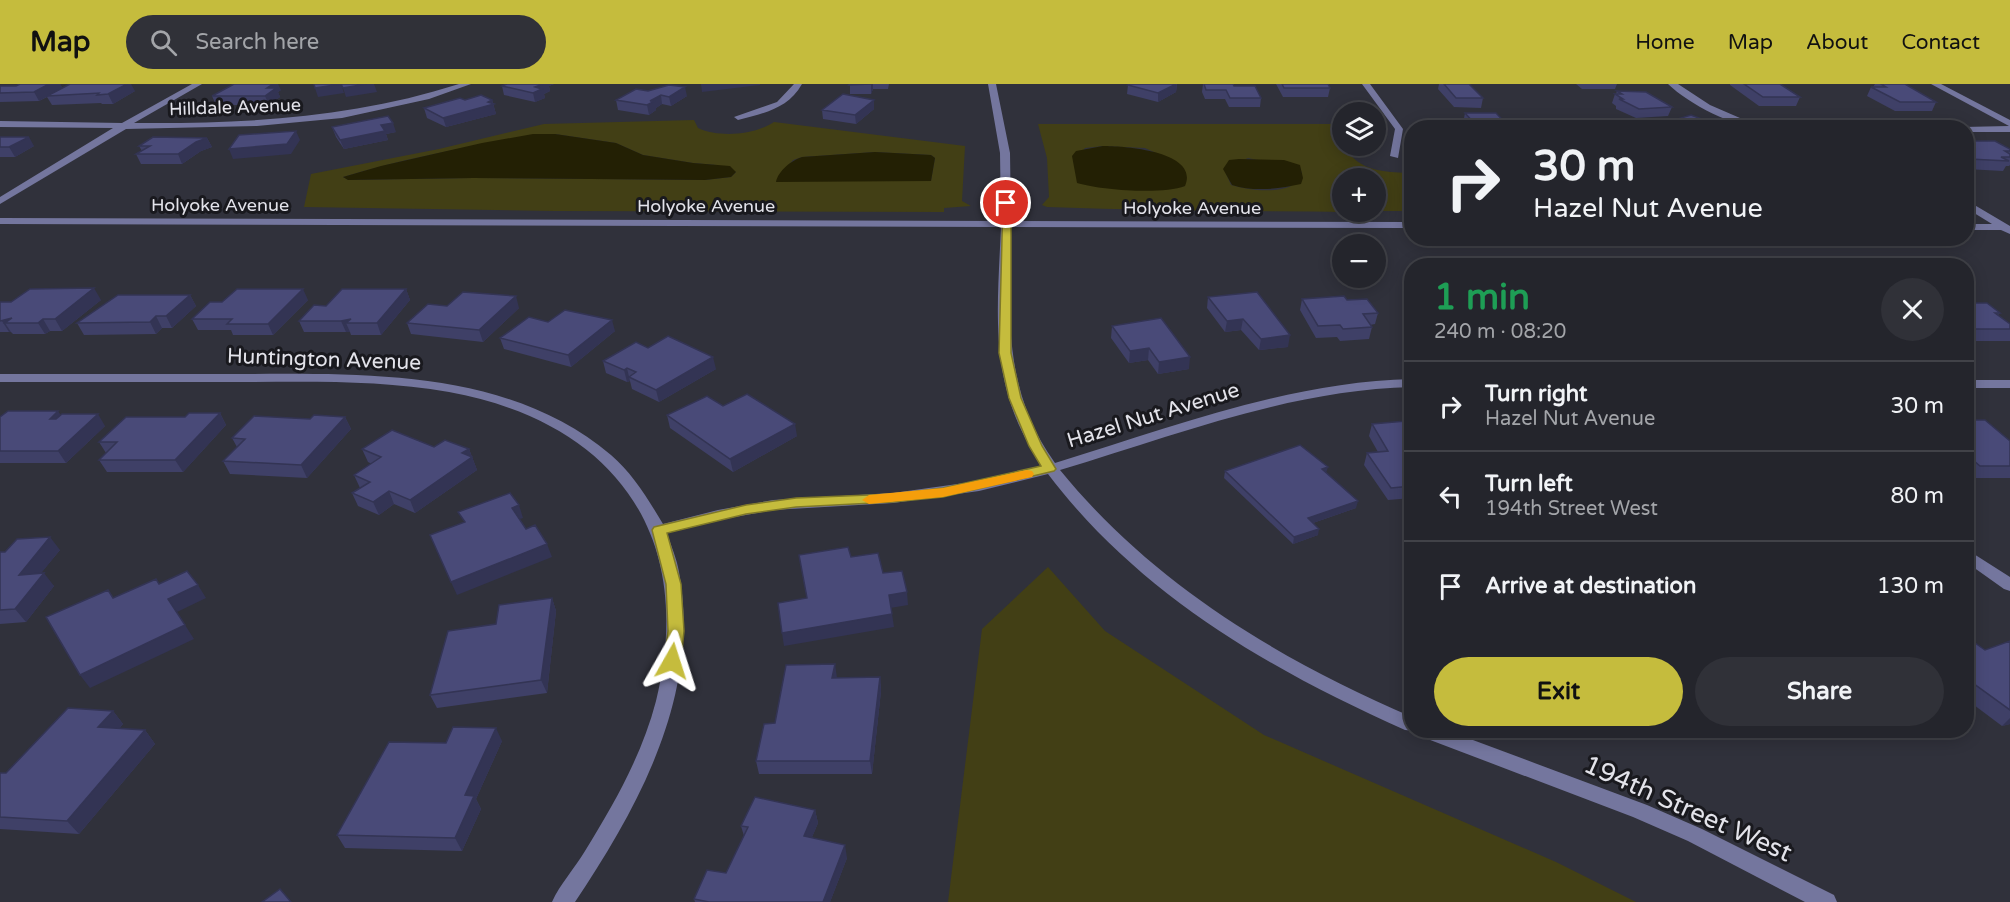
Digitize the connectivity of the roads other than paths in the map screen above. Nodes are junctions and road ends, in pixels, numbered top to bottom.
1 (198, 84) edge
2 (467, 84) edge
3 (798, 84) edge
4 (992, 84) edge
5 (1366, 84) edge
6 (1672, 84) edge
7 (1935, 84) edge
8 (738, 117) dead end
9 (1739, 120) edge
10 (0, 124) edge
11 (2010, 124) edge
12 (124, 126) junction
13 (1974, 129) edge
14 (2010, 129) edge
15 (1395, 156) dead end
16 (0, 201) edge
17 (1974, 208) edge
18 (0, 221) edge
19 (1006, 224) junction
20 (1404, 225) edge
21 (1974, 226) edge
22 (2008, 228) edge
23 (0, 378) edge
24 (1404, 384) edge
25 (1974, 384) edge
26 (2010, 384) edge
27 (1049, 469) junction
28 (659, 530) junction
29 (1974, 560) edge
30 (2010, 585) edge
31 (1404, 721) edge
32 (1445, 738) edge
33 (563, 902) edge
34 (1826, 902) edge

1 - 12 street
2 - 12 street, Hilldale Avenue
3 - 8 street
4 - 19 street
5 - 15 street
6 - 9 street
7 - 11 street
10 - 12 street, Hilldale Avenue
12 - 16 street
13 - 14 street
17 - 22 street
18 - 19 street, Holyoke Avenue
19 - 20 street, Holyoke Avenue
19 - 27 street
21 - 22 street
23 - 28 street, Huntington Avenue
24 - 27 street, Hazel Nut Avenue
25 - 26 street
27 - 28 street, Hazel Nut Avenue
27 - 31 street
28 - 33 street, Huntington Avenue
29 - 30 street
32 - 34 street, 194th Street West

